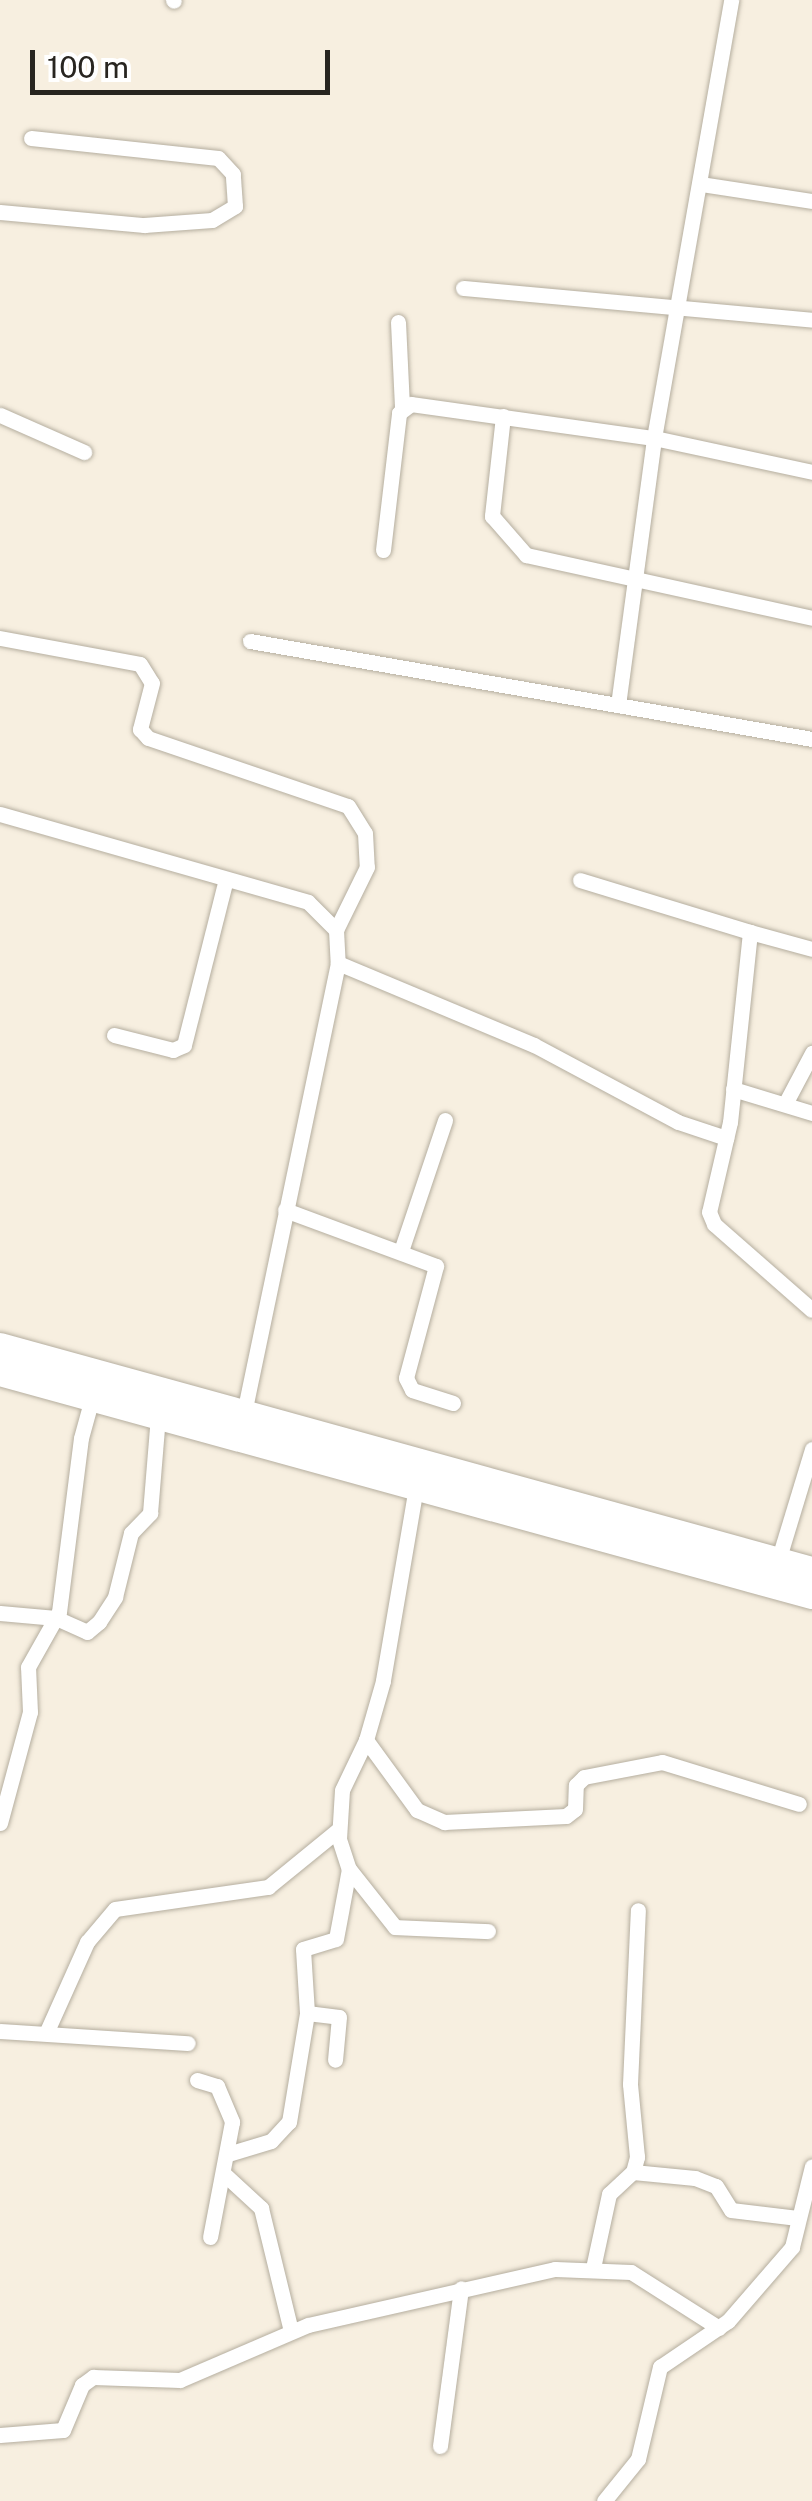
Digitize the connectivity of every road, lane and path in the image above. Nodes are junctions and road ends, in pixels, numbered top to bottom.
1 (731, 0) edge
2 (31, 138) dead end
3 (701, 184) junction
4 (812, 201) edge
5 (0, 212) edge
6 (463, 288) dead end
7 (676, 305) junction
8 (812, 320) edge
9 (398, 322) dead end
10 (402, 408) junction
11 (0, 414) edge
12 (503, 416) junction
13 (654, 438) junction
14 (84, 452) dead end
15 (812, 472) edge
16 (383, 550) dead end
17 (631, 580) junction
18 (812, 618) edge
19 (0, 638) edge
20 (250, 642) dead end
21 (618, 705) junction
22 (812, 739) edge
23 (0, 814) edge
24 (226, 878) junction
25 (580, 880) dead end
26 (336, 930) junction
27 (750, 932) junction
28 (812, 949) edge
29 (338, 963) junction
30 (114, 1035) dead end
31 (812, 1053) edge
32 (733, 1089) junction
33 (784, 1104) junction
34 (812, 1112) edge
35 (445, 1120) dead end
36 (726, 1138) junction
37 (285, 1210) junction
38 (402, 1248) junction
39 (812, 1310) edge
40 (0, 1347) edge
41 (0, 1372) edge
42 (92, 1398) junction
43 (454, 1403) dead end
44 (244, 1414) junction
45 (158, 1415) junction
46 (812, 1449) edge
47 (416, 1488) junction
48 (778, 1561) junction
49 (812, 1571) edge
50 (812, 1595) edge
51 (0, 1613) edge
52 (56, 1618) junction
53 (366, 1740) junction
54 (799, 1804) dead end
55 (0, 1822) edge
56 (338, 1830) junction
57 (350, 1869) junction
58 (638, 1910) dead end
59 (488, 1931) dead end
60 (307, 2013) junction
61 (0, 2031) edge
62 (47, 2032) junction
63 (188, 2043) dead end
64 (334, 2060) dead end
65 (197, 2080) dead end
66 (228, 2154) junction
67 (812, 2166) edge
68 (633, 2172) junction
69 (223, 2173) junction
70 (798, 2218) junction
71 (210, 2236) dead end
72 (593, 2268) junction
73 (460, 2288) junction
74 (719, 2328) junction
75 (291, 2331) junction
76 (0, 2435) edge
77 (440, 2446) dead end
78 (604, 2501) edge

1 - 3 street
2 - 5 street
3 - 4 street
3 - 7 street
6 - 7 street
7 - 8 street
7 - 13 street
9 - 10 street
10 - 12 street
10 - 16 street
11 - 14 street
12 - 13 street
12 - 17 street
13 - 15 street
13 - 17 street
17 - 18 street
17 - 21 street
19 - 26 street
20 - 21 street
21 - 22 street
23 - 24 street
24 - 26 street
24 - 30 street
25 - 27 street
26 - 29 street
27 - 28 street
27 - 32 street
29 - 36 street
29 - 37 street
31 - 33 street
32 - 33 street
32 - 36 street
33 - 34 street
35 - 38 street
36 - 39 street
37 - 38 street
37 - 44 street
38 - 43 street
40 - 44 highway
41 - 42 highway
42 - 45 highway
42 - 52 street
44 - 48 highway
45 - 47 highway
45 - 52 street
46 - 48 street
47 - 50 highway
47 - 53 street
48 - 49 highway
51 - 52 street
52 - 55 street
53 - 54 street
53 - 56 street
56 - 57 street
56 - 62 street
57 - 59 street
57 - 60 street
58 - 68 street
60 - 64 street
60 - 66 street
61 - 62 street
62 - 63 street
65 - 66 street
66 - 69 street
67 - 70 street
68 - 70 street
68 - 72 street
69 - 71 street
69 - 75 street
70 - 74 street
72 - 73 street
72 - 74 street
73 - 75 street
73 - 77 street
74 - 78 street
75 - 76 street

